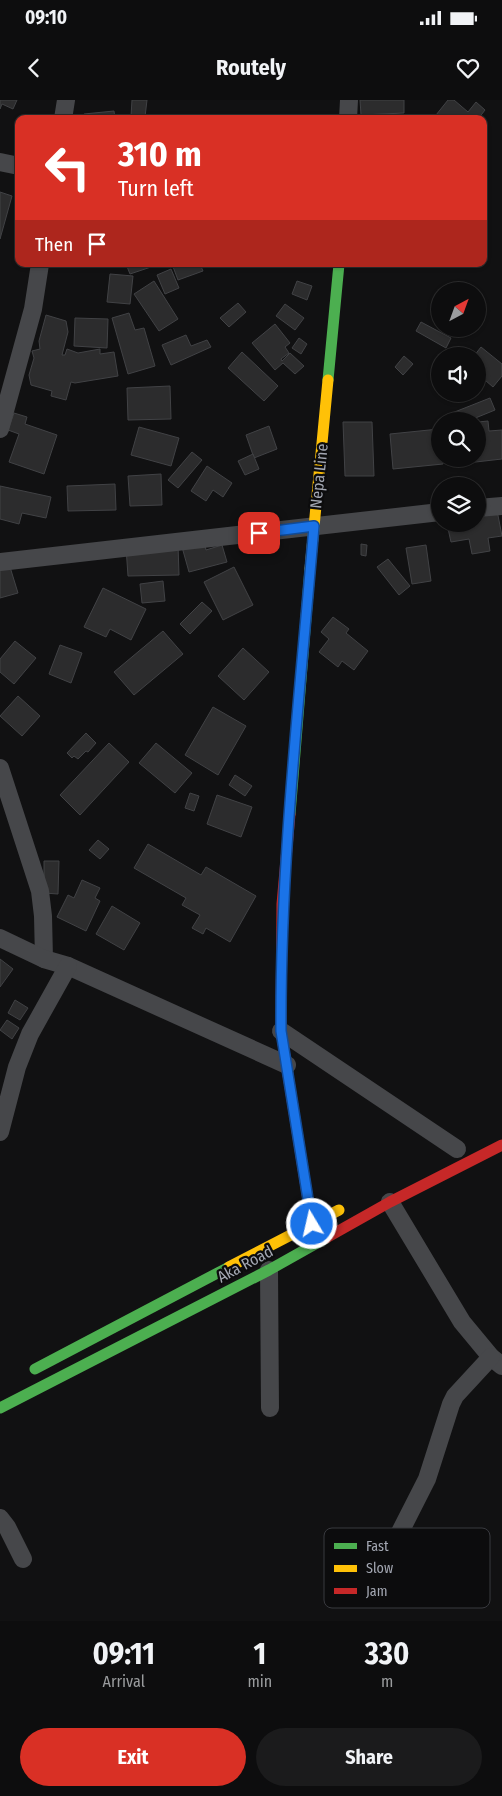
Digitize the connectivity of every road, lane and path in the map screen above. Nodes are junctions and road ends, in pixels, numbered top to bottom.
1 (66, 100) edge
2 (349, 100) edge
3 (64, 115) edge
4 (348, 115) edge
5 (0, 162) edge
6 (15, 165) edge
7 (40, 267) edge
8 (339, 267) edge
9 (0, 429) edge
10 (502, 506) edge
11 (486, 507) edge
12 (431, 513) edge
13 (314, 526) junction
14 (0, 562) edge
15 (0, 768) edge
16 (0, 938) edge
17 (44, 959) junction
18 (68, 966) junction
19 (281, 1031) junction
20 (287, 1065) junction
21 (0, 1132) edge
22 (502, 1145) edge
23 (457, 1149) dead end
24 (390, 1202) junction
25 (346, 1207) dead end
26 (312, 1224) junction
27 (269, 1270) junction
28 (496, 1362) edge
29 (26, 1373) dead end
30 (0, 1408) edge
31 (270, 1408) dead end
32 (0, 1518) edge
33 (402, 1528) edge
34 (23, 1559) dead end

1 - 3 street
2 - 4 street
5 - 6 street
7 - 9 street
8 - 13 street, Nepa Line
10 - 11 street
12 - 13 street
13 - 14 street
13 - 19 street, Nepa Line
15 - 17 street
16 - 17 street
17 - 18 street
18 - 20 street
18 - 21 street
19 - 20 street, Nepa Line
19 - 23 street
20 - 26 street, Nepa Line
22 - 24 street, Aka Road
24 - 27 street, Aka Road
24 - 28 street
25 - 26 street, Aka Road
26 - 29 street, Aka Road
27 - 30 street, Aka Road
27 - 31 street
28 - 33 street
32 - 34 street

